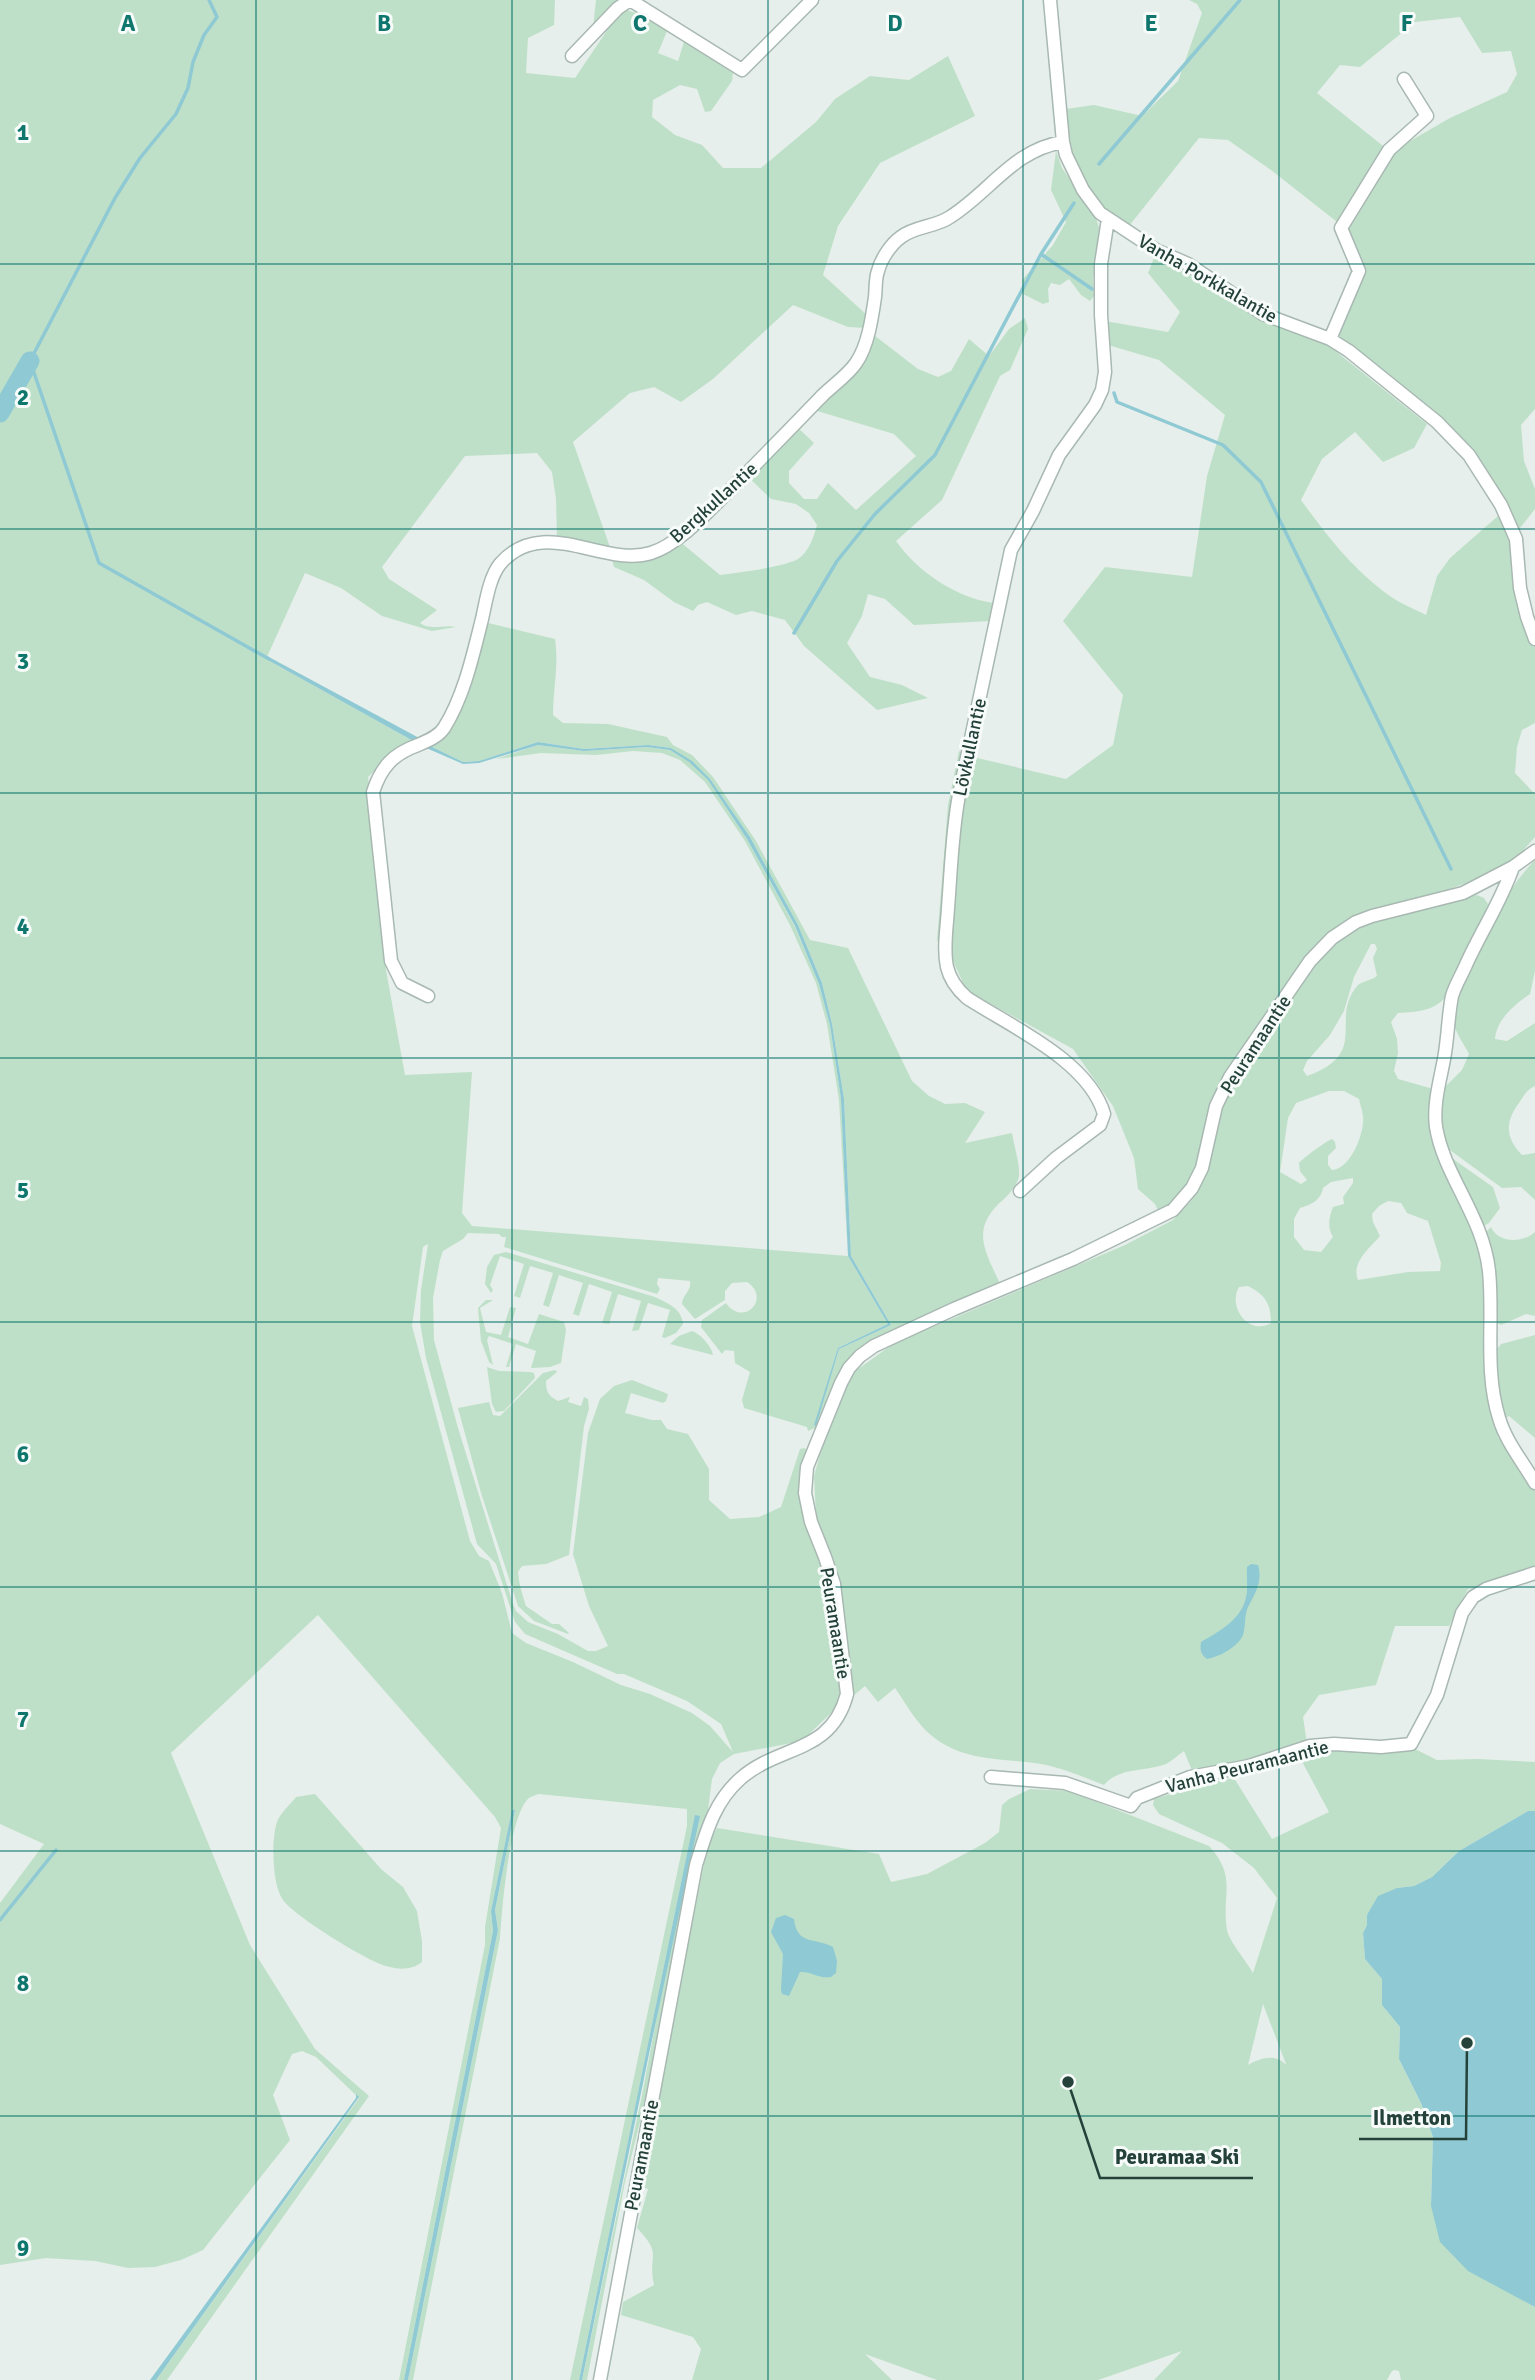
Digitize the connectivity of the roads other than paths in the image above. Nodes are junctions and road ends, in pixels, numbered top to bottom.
1 (630, 0) edge
2 (812, 0) edge
3 (1050, 0) edge
4 (572, 56) dead end
5 (1405, 79) dead end
6 (1063, 142) junction
7 (1108, 219) junction
8 (1330, 339) junction
9 (1535, 639) edge
10 (1535, 852) edge
11 (1513, 867) junction
12 (1482, 884) junction
13 (1498, 902) junction
14 (428, 996) dead end
15 (1020, 1191) dead end
16 (1535, 1483) edge
17 (1535, 1573) edge
18 (991, 1777) dead end
19 (600, 2380) edge

1 - 2 street
1 - 4 street
3 - 6 street, Vanha Porkkalantie
5 - 8 street
6 - 7 street, Vanha Porkkalantie
6 - 14 street, Bergkullantie
7 - 8 street, Vanha Porkkalantie
7 - 15 street, Lövkullantie
8 - 9 street, Vanha Porkkalantie
10 - 11 street, Peuramaantie
11 - 12 street, Peuramaantie
11 - 13 street
12 - 13 street
12 - 19 street, Peuramaantie
13 - 16 street
17 - 18 street, Vanha Peuramaantie

